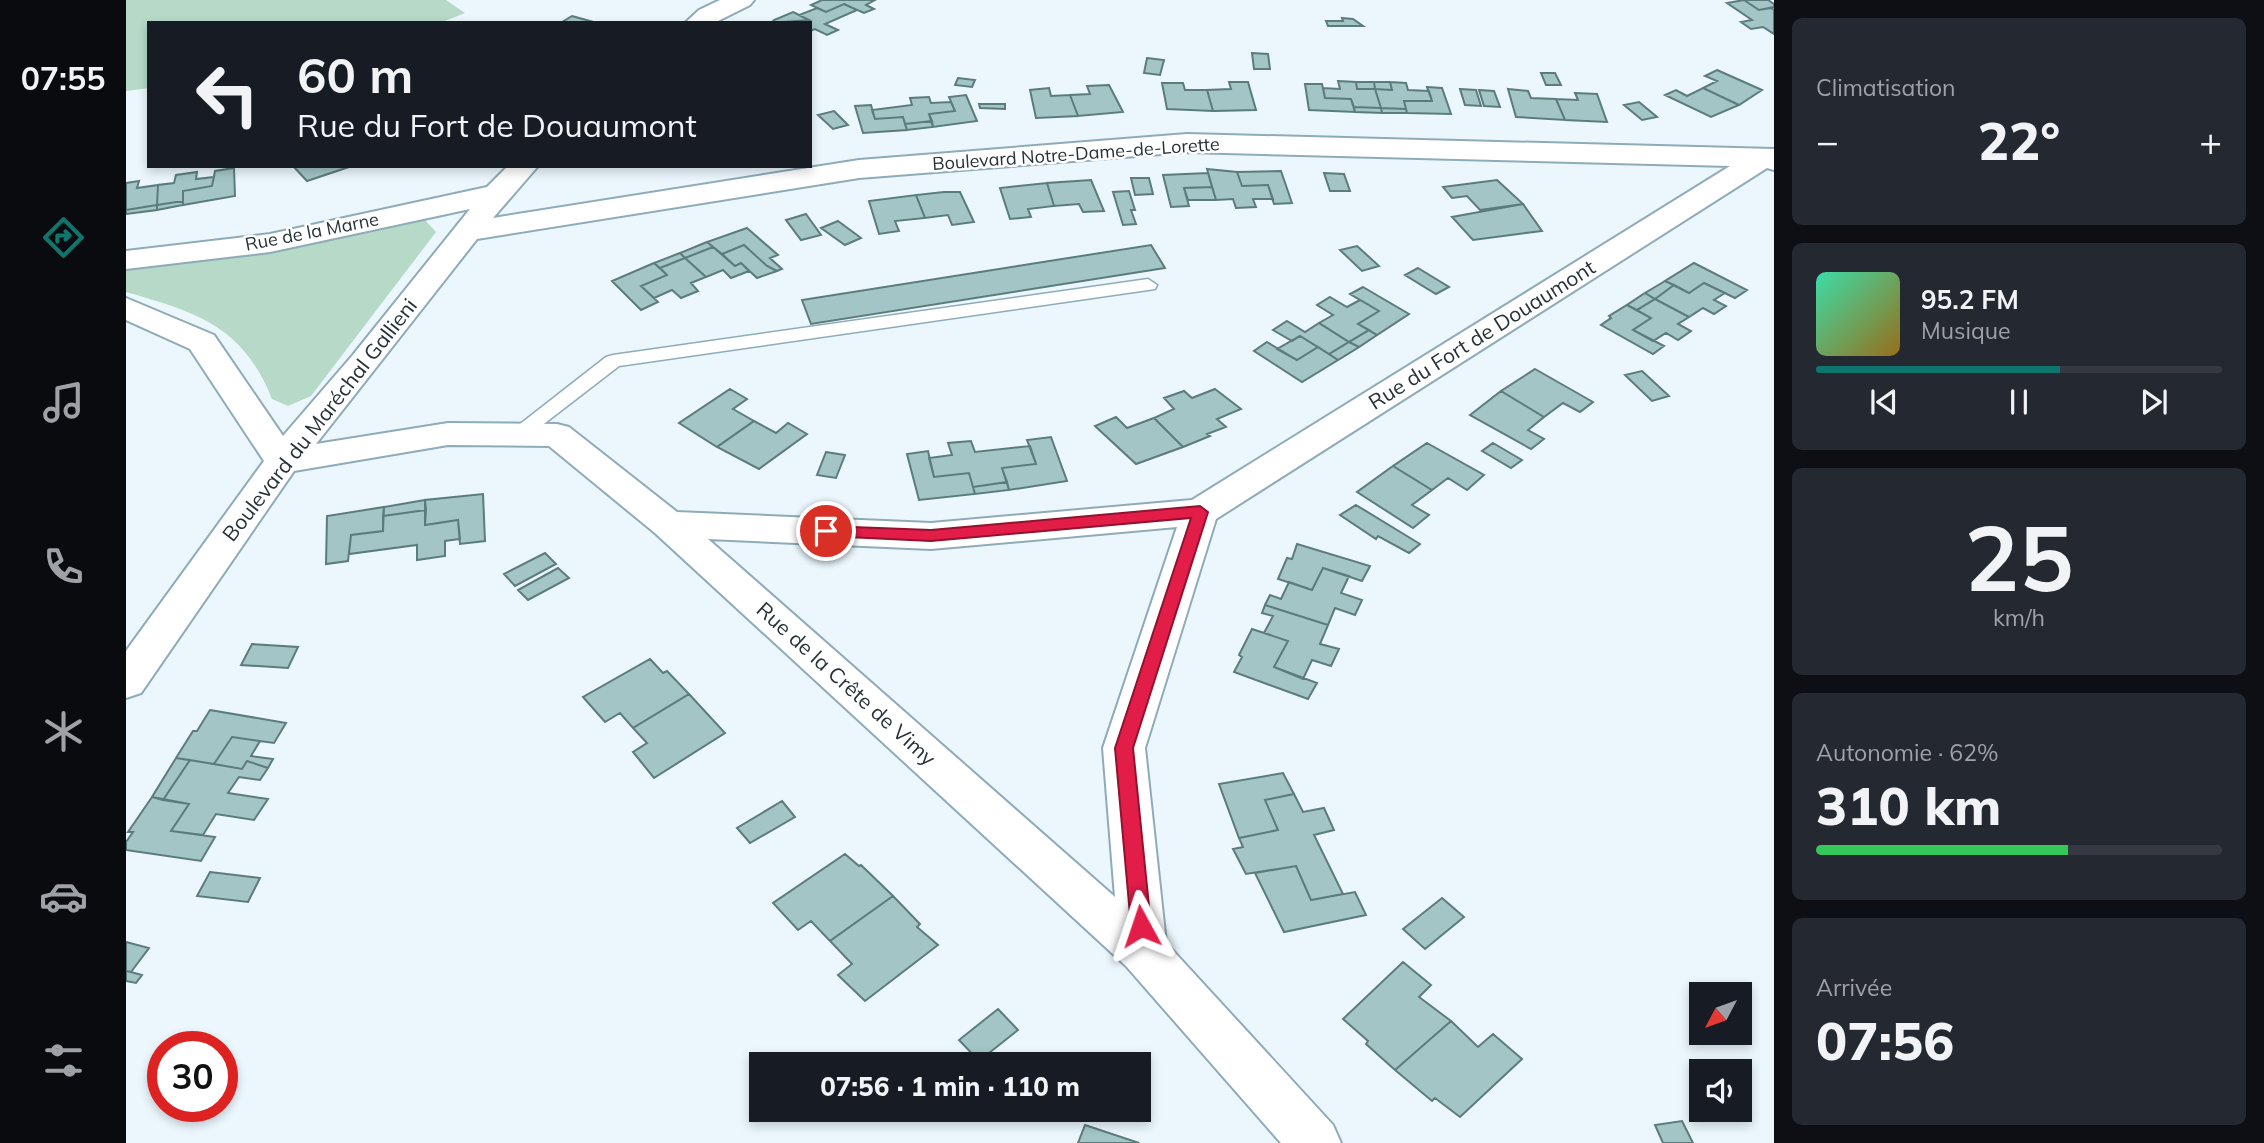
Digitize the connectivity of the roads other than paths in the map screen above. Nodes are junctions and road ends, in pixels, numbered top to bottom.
1 (741, 0) edge
2 (705, 13) edge
3 (1770, 157) edge
4 (521, 168) edge
5 (497, 194) junction
6 (466, 232) junction
7 (126, 260) edge
8 (1149, 285) dead end
9 (126, 308) edge
10 (516, 435) junction
11 (282, 461) junction
12 (1200, 512) junction
13 (668, 524) junction
14 (126, 682) edge
15 (1143, 951) junction
16 (1315, 1143) edge

1 - 2 street
3 - 6 street, Boulevard Notre-Dame-de-Lorette
3 - 12 street, Rue du Fort de Douaumont
4 - 5 street, Boulevard du Maréchal Gallieni
5 - 6 street, Boulevard du Maréchal Gallieni
5 - 7 street, Rue de la Marne
6 - 11 street, Boulevard du Maréchal Gallieni
8 - 10 lane
9 - 11 street
10 - 11 street, Rue de la Crête de Vimy
10 - 13 street, Rue de la Crête de Vimy
11 - 14 street, Boulevard du Maréchal Gallieni
12 - 13 street, Rue du Fort de Douaumont
12 - 15 street
13 - 15 street, Rue de la Crête de Vimy
15 - 16 street, Rue de la Crête de Vimy

